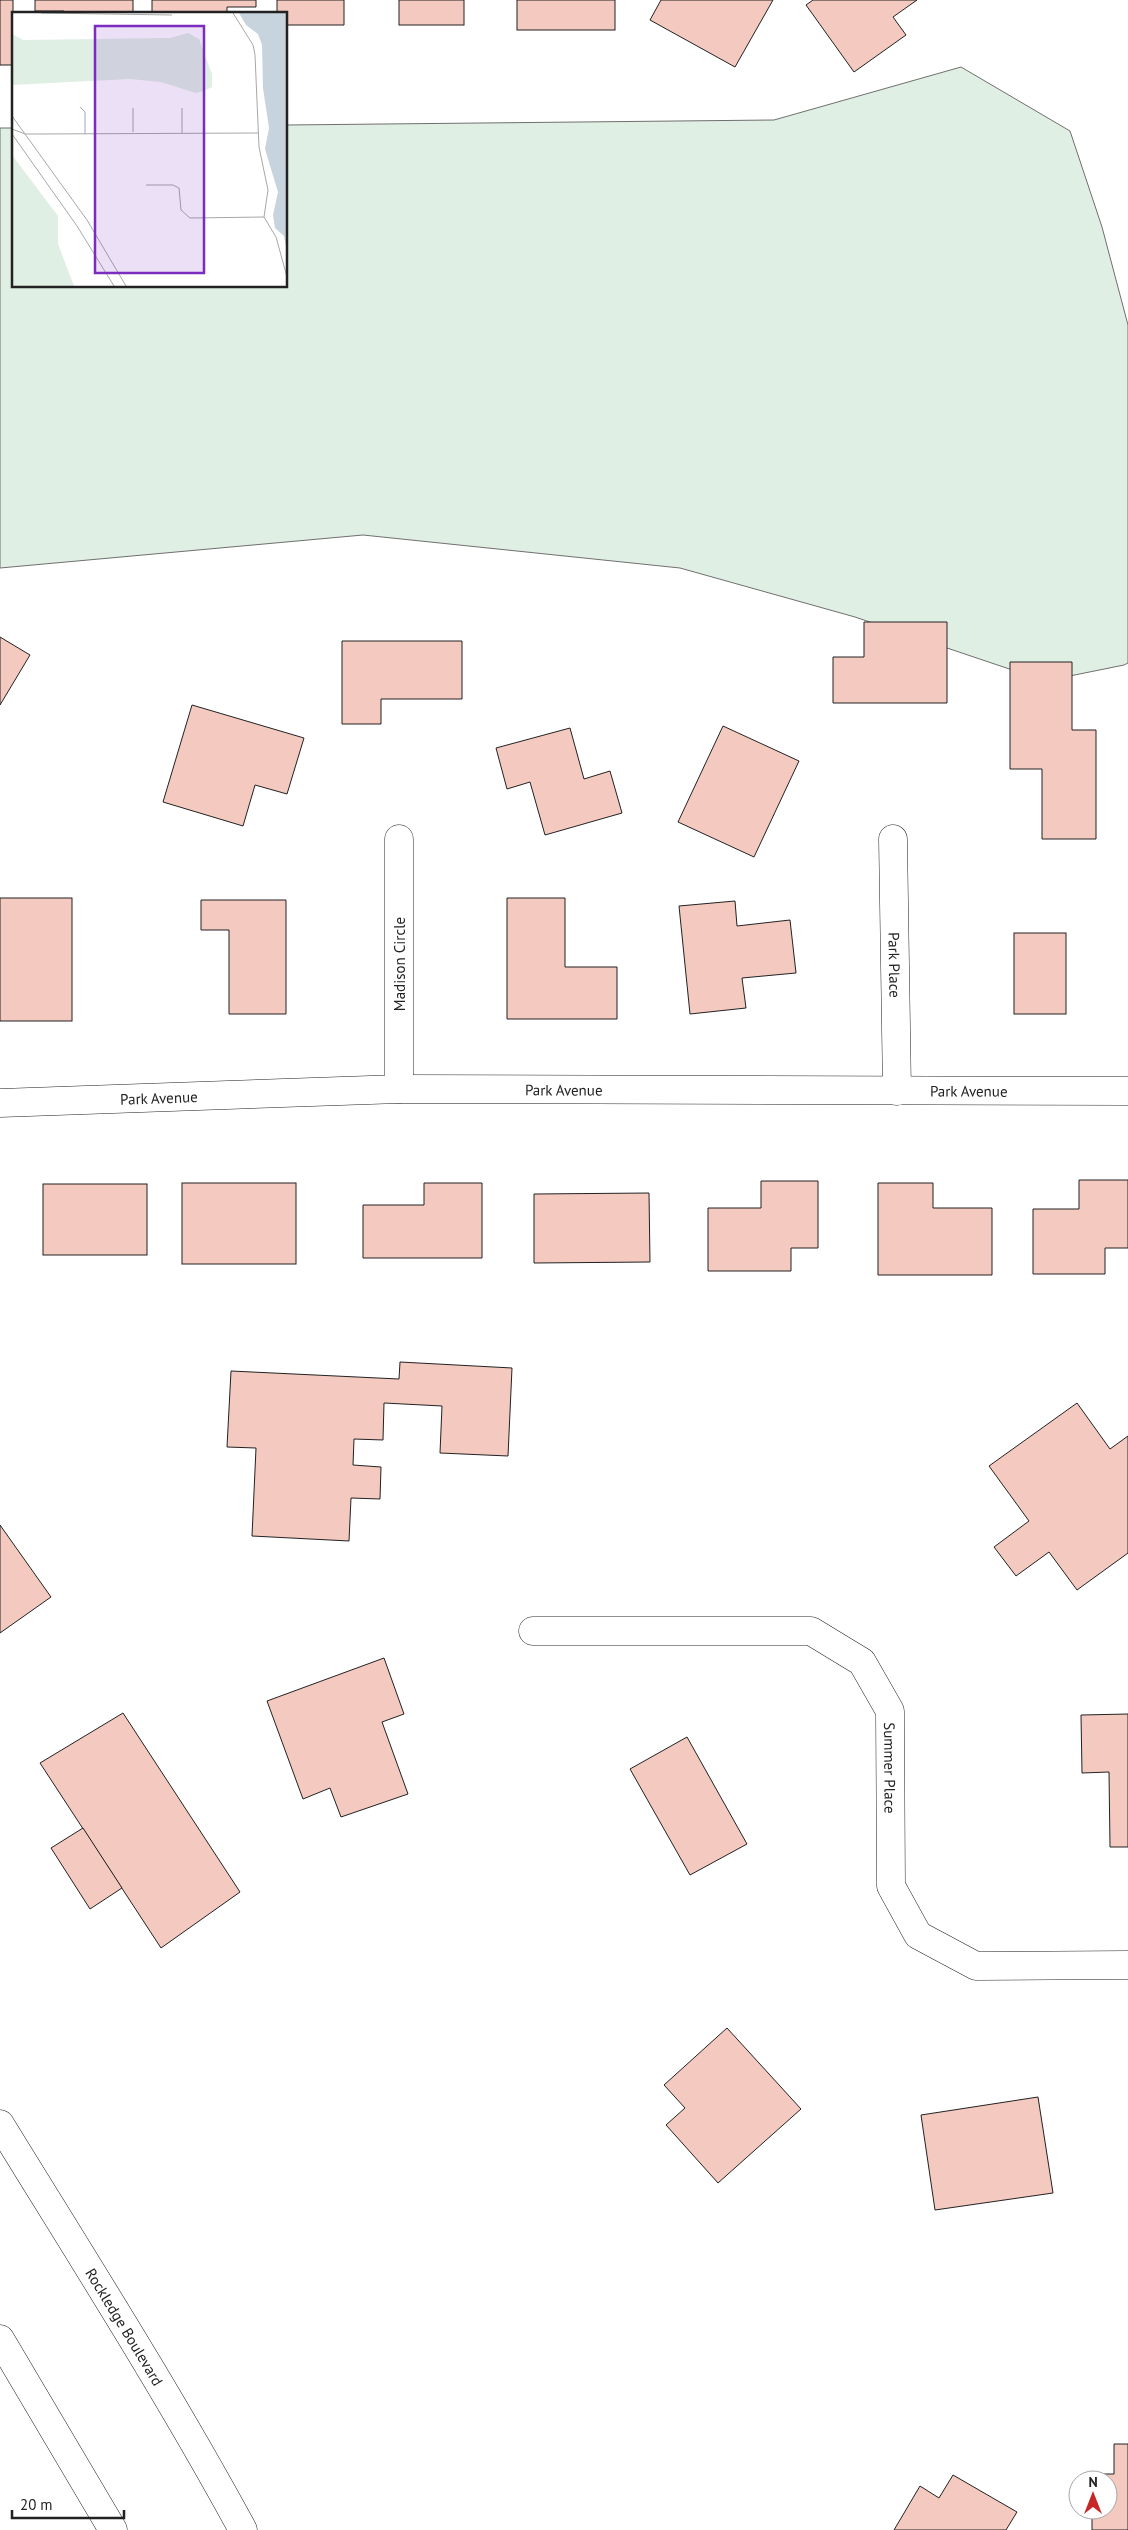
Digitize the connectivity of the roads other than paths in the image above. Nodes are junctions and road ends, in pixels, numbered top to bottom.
1 (399, 839) dead end
2 (893, 839) dead end
3 (399, 1089) junction
4 (897, 1090) junction
5 (1128, 1092) edge
6 (0, 1103) edge
7 (533, 1631) dead end
8 (1128, 1964) edge
9 (0, 2124) edge
10 (0, 2339) edge
11 (113, 2530) edge
12 (243, 2530) edge

1 - 3 street, Madison Circle
2 - 4 street, Park Place
3 - 4 street, Park Avenue
3 - 6 street, Park Avenue
4 - 5 street, Park Avenue
7 - 8 street, Summer Place
9 - 12 street, Rockledge Boulevard
10 - 11 street

